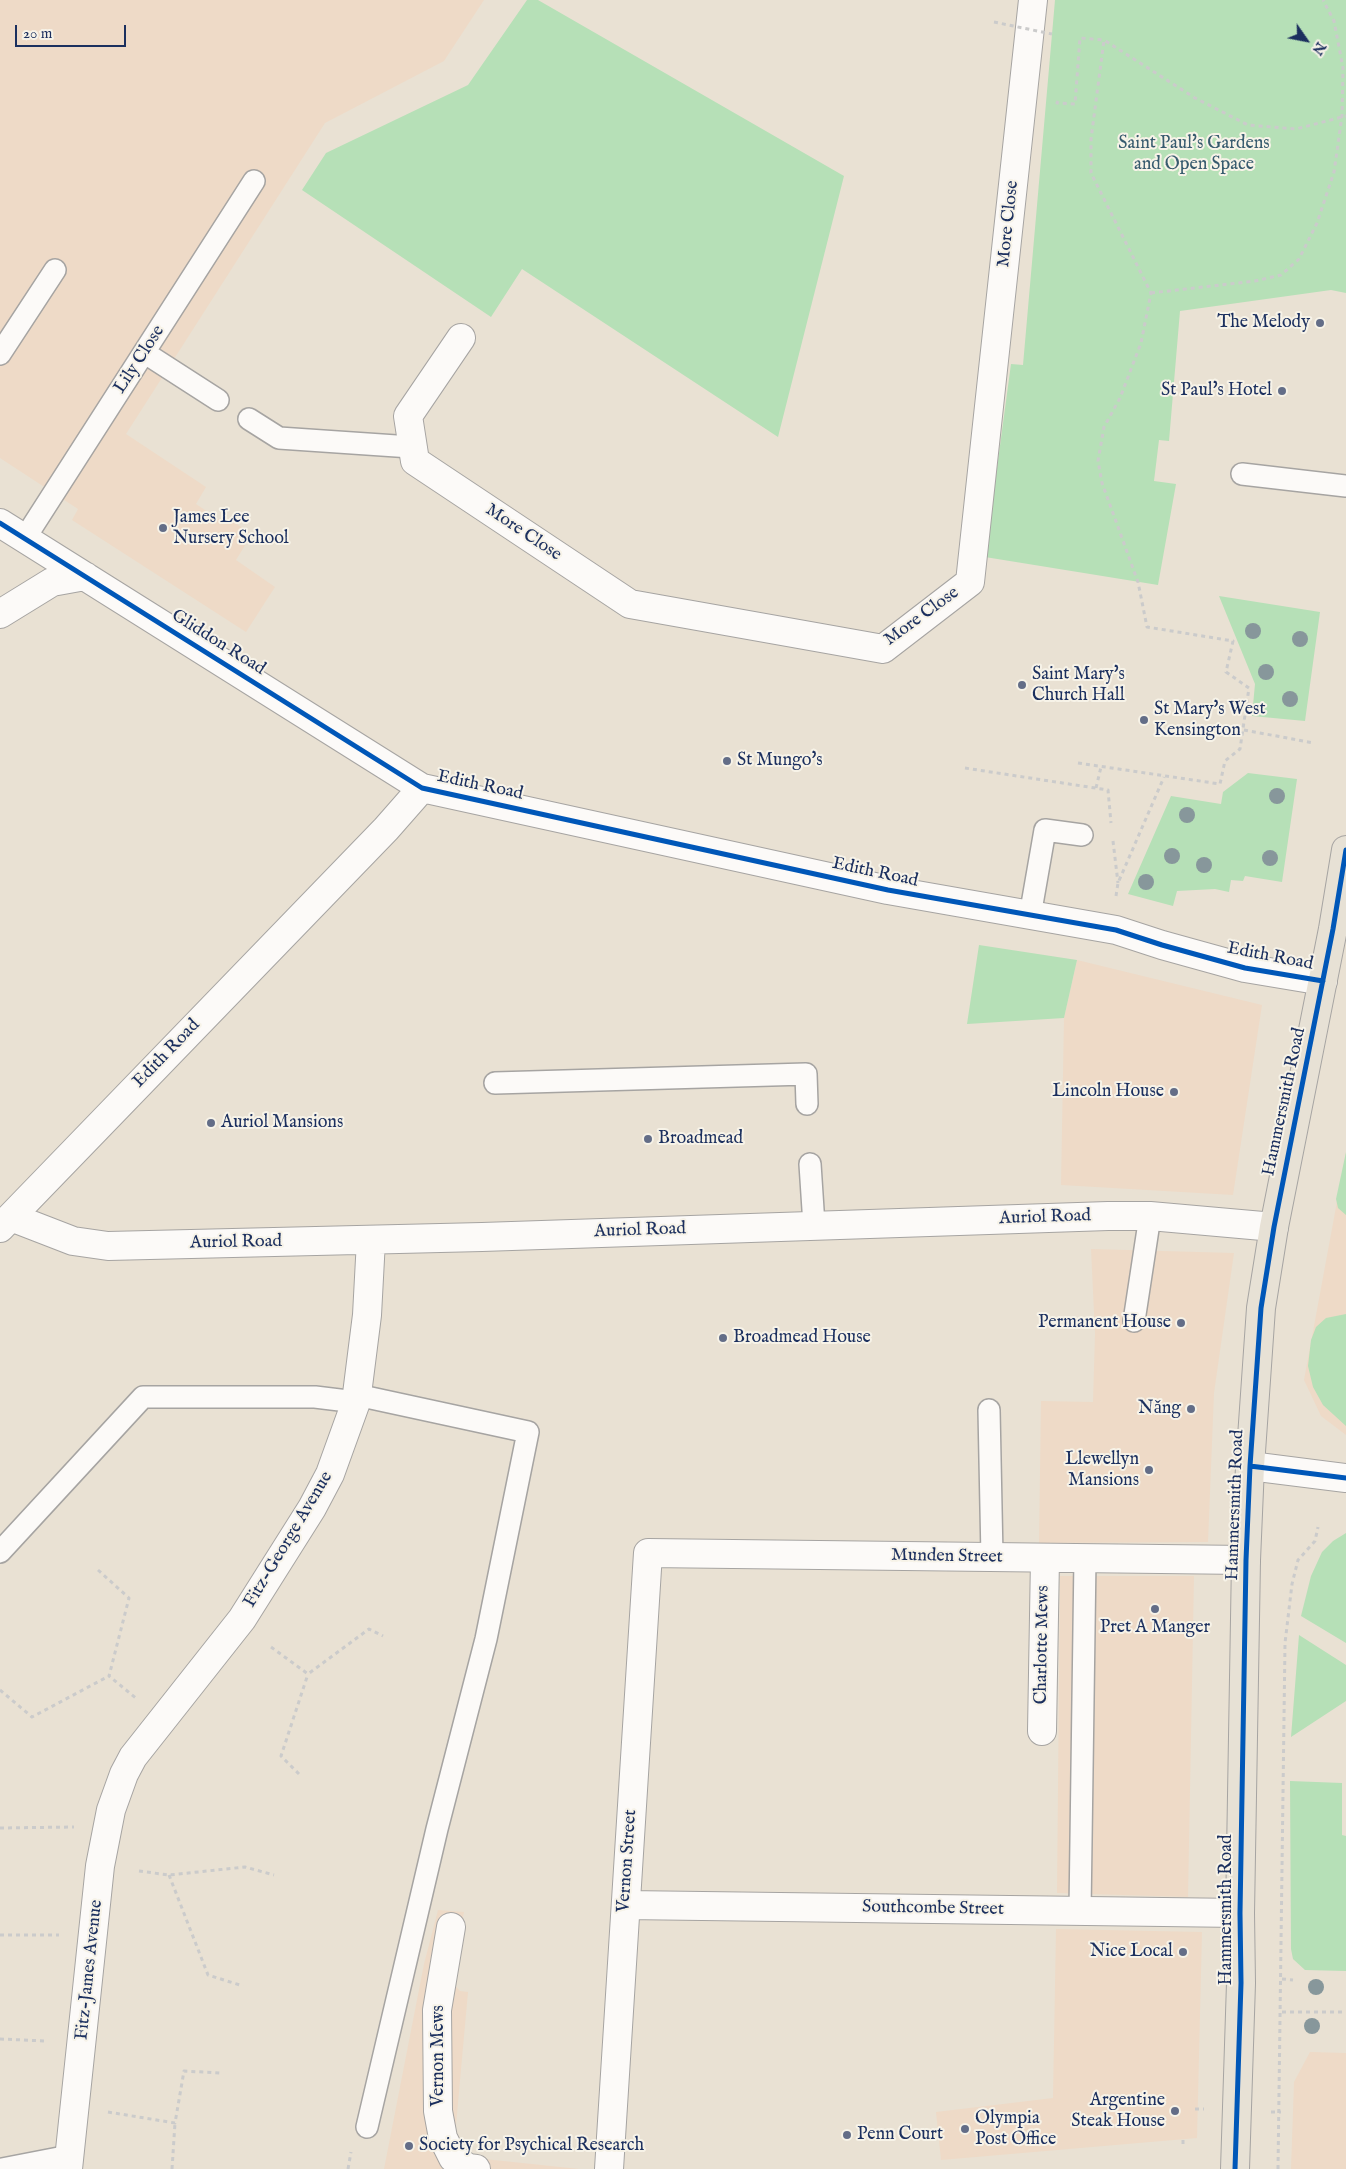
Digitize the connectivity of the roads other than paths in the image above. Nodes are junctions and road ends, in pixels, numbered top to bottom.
1 (1033, 0) edge
2 (254, 181) dead end
3 (55, 270) dead end
4 (461, 338) dead end
5 (0, 354) edge
6 (145, 354) junction
7 (218, 400) dead end
8 (249, 418) dead end
9 (411, 447) junction
10 (1242, 474) dead end
11 (1346, 486) edge
12 (0, 523) edge
13 (25, 538) junction
14 (85, 576) junction
15 (0, 614) edge
16 (422, 788) junction
17 (1082, 835) dead end
18 (1346, 850) edge
19 (1030, 916) junction
20 (1323, 981) junction
21 (495, 1082) dead end
22 (807, 1104) dead end
23 (810, 1164) dead end
24 (1150, 1216) junction
25 (6, 1222) edge
26 (814, 1226) junction
27 (1274, 1228) junction
28 (371, 1240) junction
29 (1134, 1321) dead end
30 (356, 1398) junction
31 (990, 1410) dead end
32 (1250, 1466) junction
33 (1346, 1478) edge
34 (0, 1552) edge
35 (648, 1553) joint
36 (992, 1557) junction
37 (1045, 1558) junction
38 (1085, 1558) junction
39 (1246, 1560) junction
40 (1042, 1732) dead end
41 (124, 1774) joint
42 (626, 1905) junction
43 (1080, 1911) junction
44 (1240, 1913) junction
45 (451, 1927) dead end
46 (366, 2126) dead end
47 (69, 2163) edge
48 (2, 2169) edge
49 (476, 2169) edge
50 (609, 2169) edge
51 (1235, 2169) edge

1 - 9 street, More Close
2 - 6 lane, Lily Close
3 - 5 lane
4 - 9 street, More Close
6 - 7 lane
6 - 13 lane, Lily Close
8 - 9 lane
10 - 11 lane
12 - 13 street, Gliddon Road
13 - 14 street, Gliddon Road
14 - 15 street
14 - 16 street, Gliddon Road
16 - 19 street, Edith Road
16 - 25 street, Edith Road
17 - 19 lane
18 - 20 main road, Hammersmith Road
19 - 20 street, Edith Road
20 - 27 main road, Hammersmith Road
21 - 22 lane
23 - 26 lane
24 - 26 street, Auriol Road
24 - 27 street, Auriol Road
24 - 29 lane
25 - 28 street, Auriol Road
26 - 28 street, Auriol Road
27 - 32 main road, Hammersmith Road
28 - 30 street, Fitz-George Avenue
30 - 34 lane
30 - 41 street, Fitz-George Avenue
30 - 46 lane
31 - 36 lane
32 - 33 street
32 - 39 main road, Hammersmith Road
35 - 36 street, Munden Street
35 - 42 street, Vernon Street
36 - 37 street, Munden Street
37 - 38 street, Munden Street
37 - 40 street, Charlotte Mews
38 - 39 street, Munden Street
38 - 43 lane
39 - 44 main road, Hammersmith Road
41 - 47 street, Fitz-James Avenue
42 - 43 street, Southcombe Street
42 - 50 street, Vernon Street
43 - 44 street, Southcombe Street
44 - 51 main road, Hammersmith Road
45 - 49 street, Vernon Mews
47 - 48 lane

